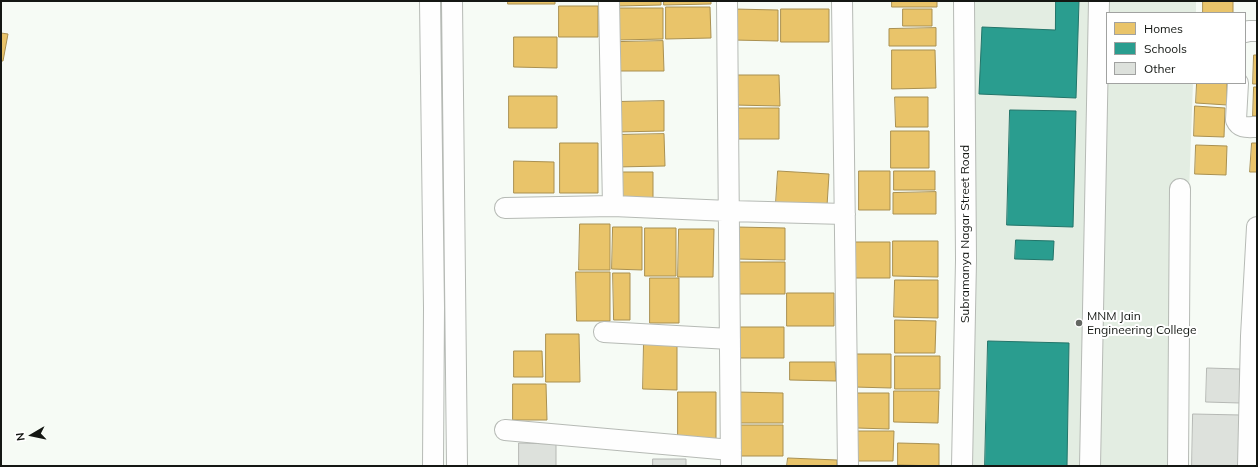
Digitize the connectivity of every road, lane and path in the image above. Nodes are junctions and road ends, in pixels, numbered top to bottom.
1 (430, 1) edge
2 (452, 1) edge
3 (609, 1) edge
4 (727, 1) edge
5 (842, 1) edge
6 (964, 1) edge
7 (1099, 1) edge
8 (1257, 31) edge
9 (1246, 32) edge
10 (1238, 84) edge
11 (1257, 127) edge
12 (1180, 189) dead end
13 (613, 206) junction
14 (505, 208) dead end
15 (729, 212) junction
16 (845, 214) junction
17 (1257, 226) edge
18 (604, 332) dead end
19 (730, 338) junction
20 (505, 430) dead end
21 (732, 458) edge
22 (433, 466) edge
23 (457, 466) edge
24 (848, 466) edge
25 (962, 466) edge
26 (1090, 466) edge
27 (1178, 466) edge
28 (1248, 466) edge

1 - 22 street
2 - 23 street
3 - 13 street
4 - 15 street
5 - 16 street
6 - 25 street, Subramanya Nagar Street Road
7 - 26 street
8 - 9 street
10 - 11 street
12 - 27 street
13 - 14 street
13 - 15 street
15 - 16 street
15 - 19 street
16 - 24 street
17 - 28 street
18 - 19 street
19 - 21 street
20 - 21 street

